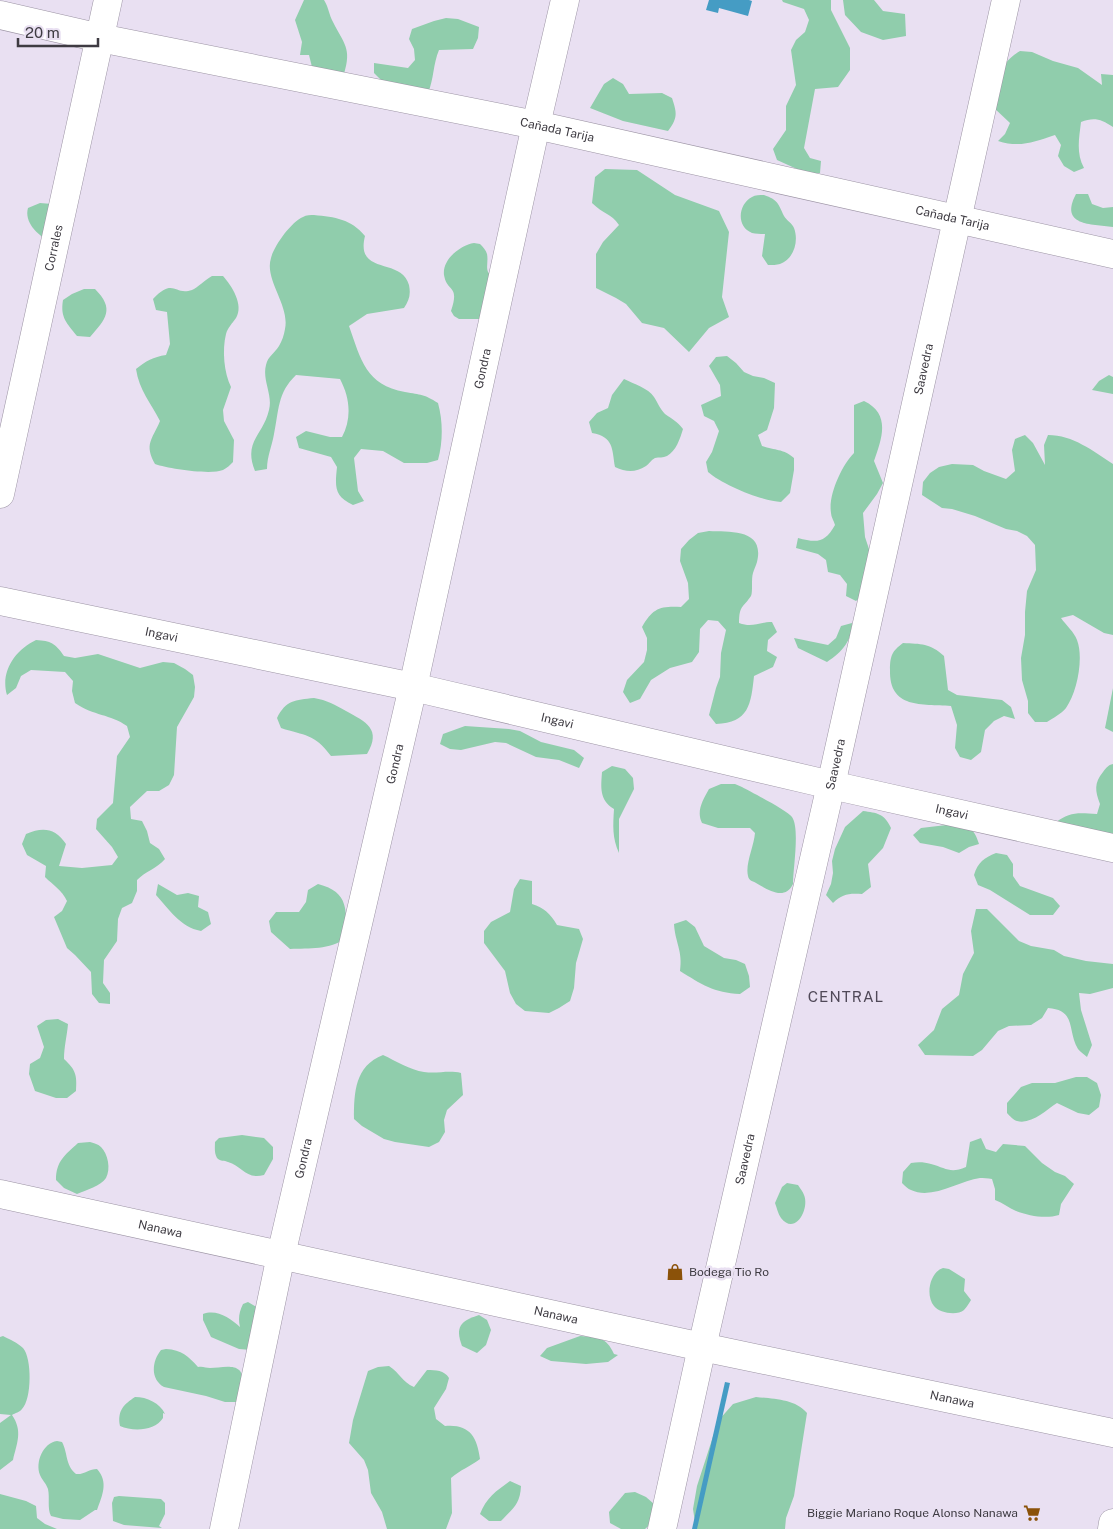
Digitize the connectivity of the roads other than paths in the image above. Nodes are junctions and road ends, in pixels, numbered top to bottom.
1 (108, 0) edge
2 (565, 0) edge
3 (1006, 0) edge
4 (0, 16) edge
5 (100, 38) junction
6 (536, 125) junction
7 (956, 219) junction
8 (1113, 254) edge
9 (0, 494) edge
10 (0, 601) edge
11 (413, 687) junction
12 (831, 785) junction
13 (1113, 848) edge
14 (0, 1194) edge
15 (281, 1255) junction
16 (702, 1347) junction
17 (1113, 1433) edge
18 (1113, 1523) edge
19 (224, 1529) edge
20 (662, 1529) edge
21 (1112, 1529) edge

1 - 5 street, Corrales
2 - 6 street, Gondra
3 - 7 street, Saavedra
4 - 5 street, Cañada Tarija
5 - 6 street, Cañada Tarija
5 - 9 street, Corrales
6 - 7 street, Cañada Tarija
6 - 11 street, Gondra
7 - 8 street, Cañada Tarija
7 - 12 street, Saavedra
10 - 11 street, Ingavi
11 - 12 street, Ingavi
11 - 15 street, Gondra
12 - 13 street, Ingavi
12 - 16 street, Saavedra
14 - 15 street, Nanawa
15 - 16 street, Nanawa
15 - 19 street, Gondra
16 - 17 street, Nanawa
16 - 20 street, Saavedra
18 - 21 street

